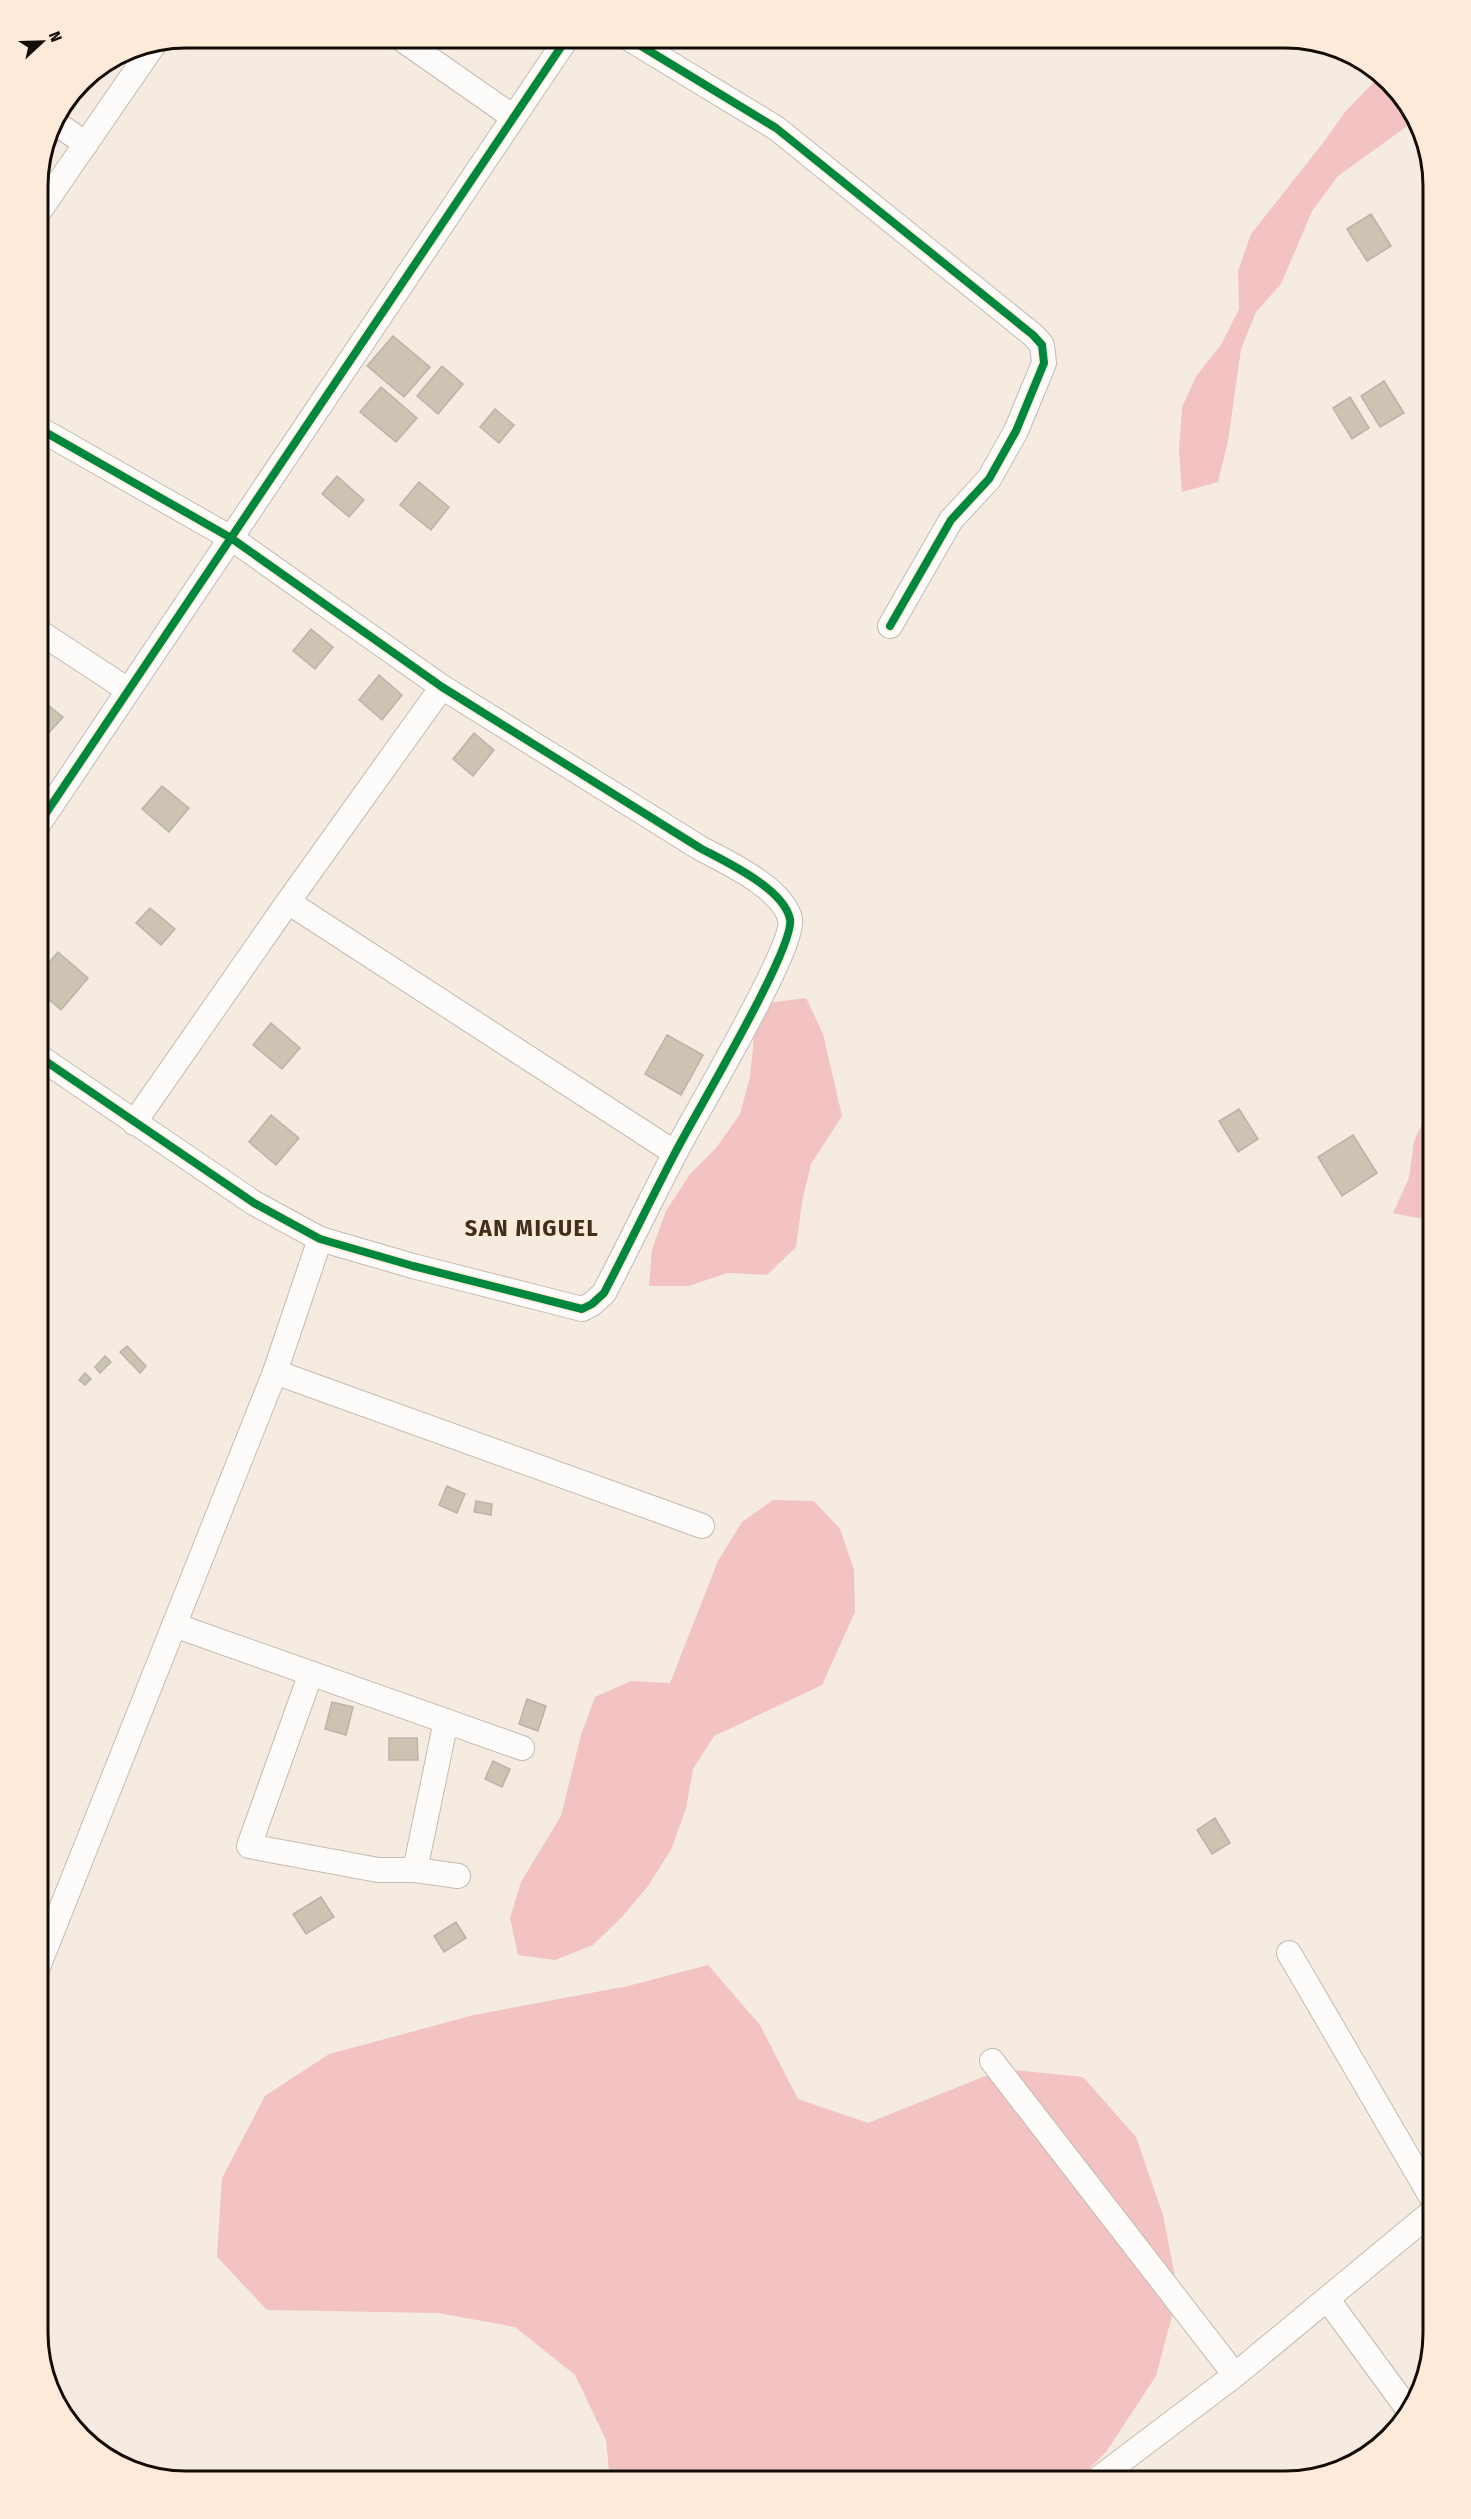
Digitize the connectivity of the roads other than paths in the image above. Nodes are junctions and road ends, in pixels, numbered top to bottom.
1 (413, 48) edge
2 (560, 48) edge
3 (644, 48) edge
4 (149, 53) edge
5 (513, 117) junction
6 (57, 135) edge
7 (86, 144) junction
8 (48, 199) edge
9 (48, 434) edge
10 (231, 538) junction
11 (890, 626) dead end
12 (48, 638) edge
13 (442, 687) junction
14 (128, 690) junction
15 (48, 810) edge
16 (288, 902) junction
17 (48, 1063) edge
18 (134, 1123) junction
19 (675, 1153) junction
20 (320, 1239) junction
21 (274, 1372) junction
22 (702, 1526) dead end
23 (174, 1625) junction
24 (311, 1673) junction
25 (446, 1721) junction
26 (522, 1748) dead end
27 (415, 1870) junction
28 (458, 1876) dead end
29 (48, 1942) edge
30 (1289, 1953) dead end
31 (992, 2061) dead end
32 (1423, 2181) edge
33 (1423, 2220) edge
34 (1328, 2300) junction
35 (1235, 2375) junction
36 (1404, 2403) edge
37 (1116, 2471) edge

1 - 5 street
2 - 5 street
3 - 11 street
4 - 7 street
5 - 10 street
6 - 7 street
7 - 8 street
9 - 10 street
10 - 13 street
10 - 14 street
12 - 14 street
13 - 16 street
13 - 19 street
14 - 15 street
16 - 18 street
16 - 19 street
17 - 18 street
18 - 20 street
19 - 20 street
20 - 21 street
21 - 22 street
21 - 23 street
23 - 24 street
23 - 29 street
24 - 25 street
24 - 27 street
25 - 26 street
25 - 27 street
27 - 28 street
30 - 32 street
31 - 35 street
33 - 34 street
34 - 35 street
34 - 36 street
35 - 37 street

